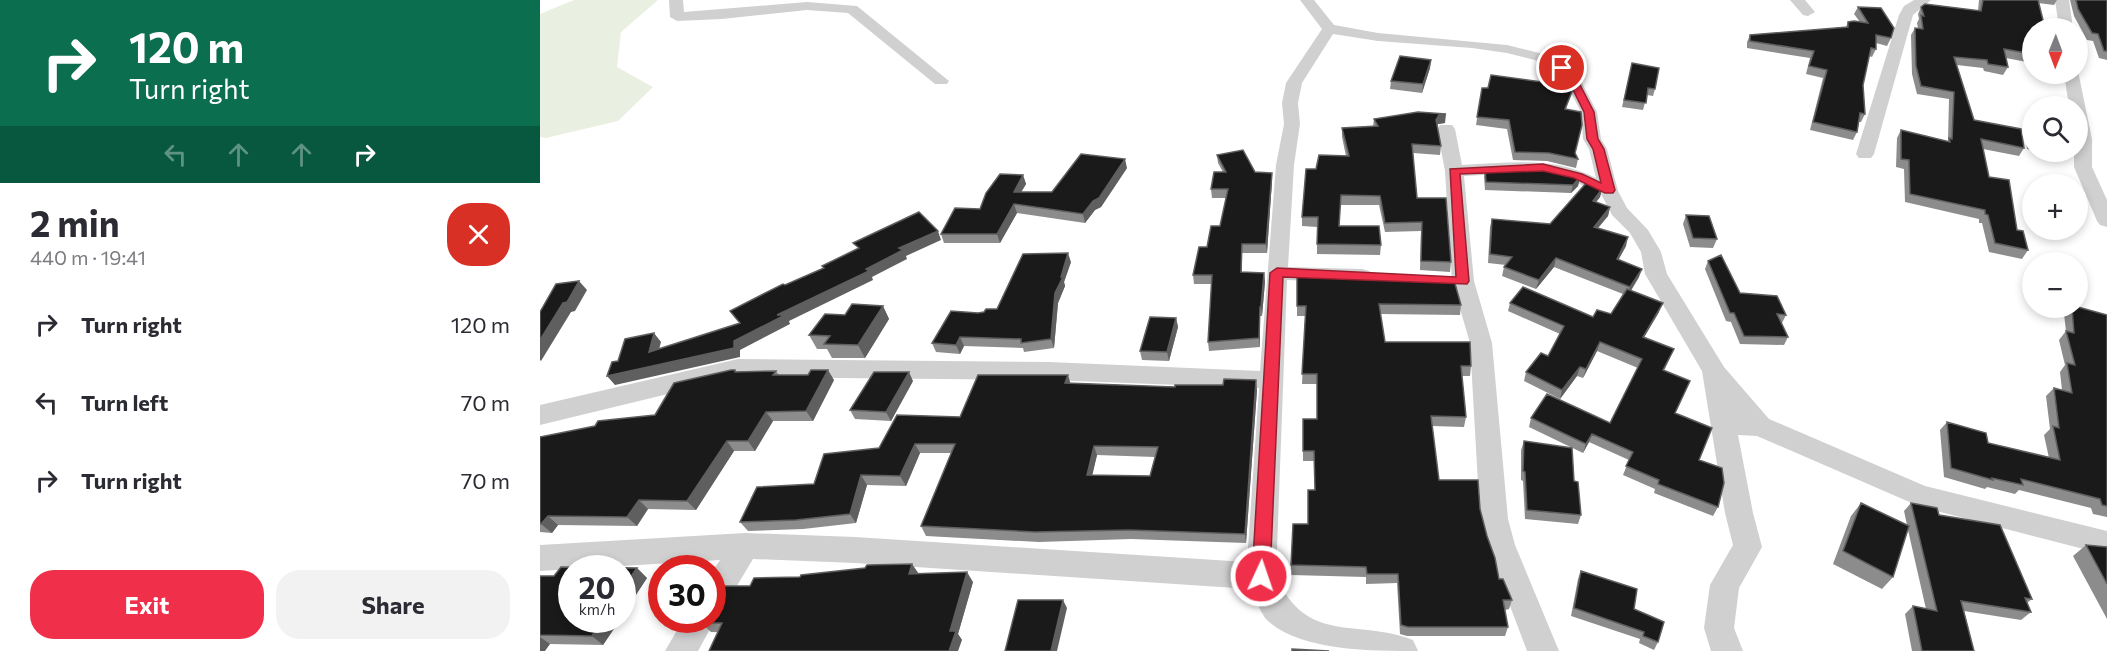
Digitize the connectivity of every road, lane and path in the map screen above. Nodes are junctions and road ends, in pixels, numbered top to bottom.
1 (676, 0) edge
2 (1307, 0) edge
3 (1797, 0) edge
4 (1924, 0) edge
5 (2062, 0) edge
6 (1808, 12) dead end
7 (2065, 18) edge
8 (1329, 30) junction
9 (942, 81) dead end
10 (2074, 84) edge
11 (1446, 129) dead end
12 (1865, 154) dead end
13 (1454, 171) junction
14 (1609, 190) junction
15 (2107, 221) edge
16 (1277, 273) junction
17 (1381, 277) edge
18 (1714, 371) junction
19 (1271, 380) junction
20 (540, 415) edge
21 (1725, 425) junction
22 (1760, 426) junction
23 (2107, 543) edge
24 (745, 546) junction
25 (540, 558) edge
26 (1261, 576) junction
27 (726, 577) edge
28 (692, 633) edge
29 (681, 651) edge
30 (1402, 651) edge
31 (1543, 651) edge
32 (1727, 651) edge

1 - 9 street
2 - 8 street
3 - 6 street
4 - 12 street
5 - 7 street
8 - 14 street
8 - 16 street
10 - 15 street
11 - 13 street
13 - 14 street
13 - 31 street
14 - 18 street
16 - 17 street
16 - 19 street
18 - 21 street
18 - 22 street
19 - 20 street
19 - 26 street
21 - 22 street
21 - 32 street
22 - 23 street
24 - 25 street
24 - 26 street
24 - 27 street
26 - 30 street
28 - 29 street

